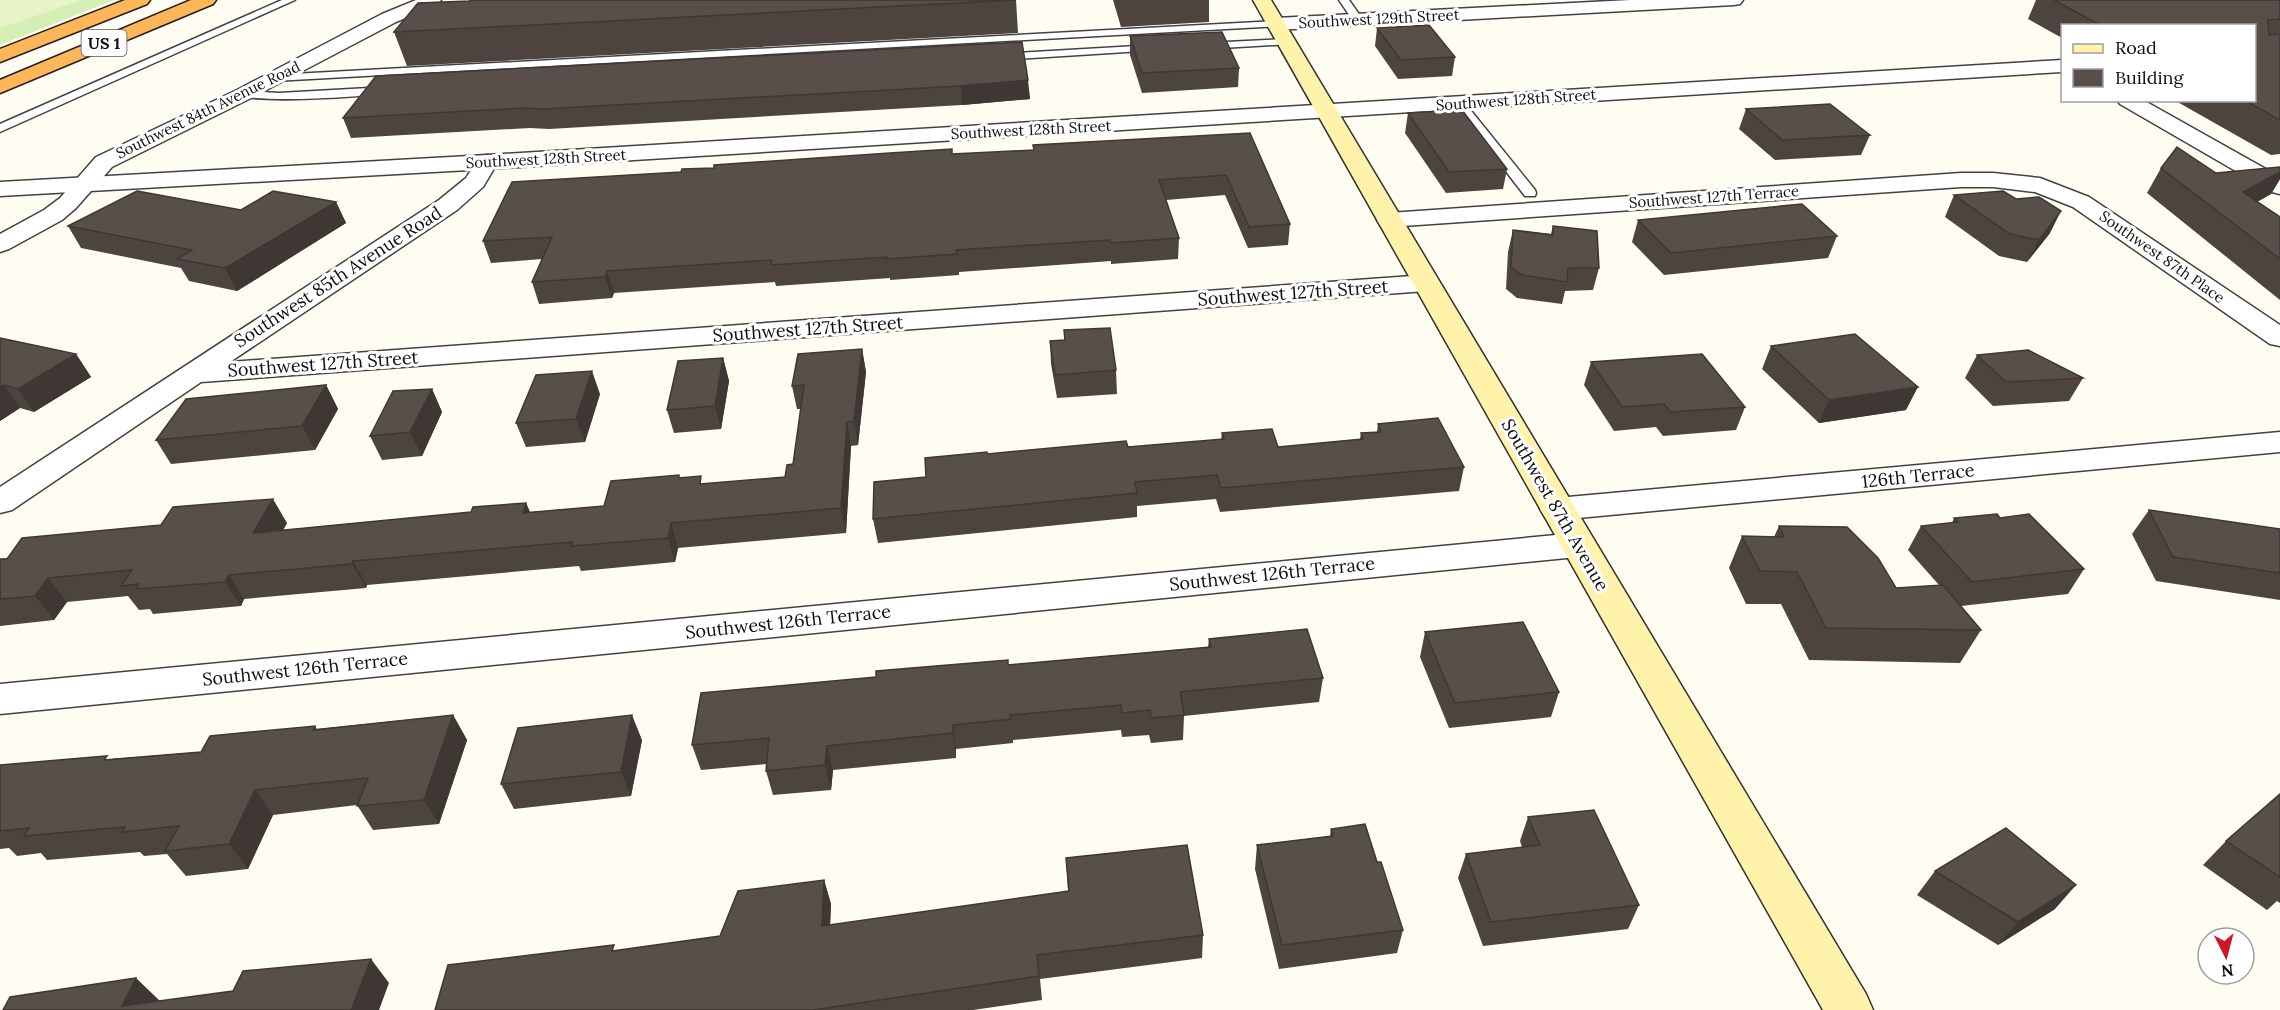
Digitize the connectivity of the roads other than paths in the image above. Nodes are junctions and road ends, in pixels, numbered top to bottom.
1 (141, 0) edge
2 (207, 0) edge
3 (290, 0) edge
4 (432, 0) edge
5 (1262, 0) edge
6 (1344, 0) edge
7 (1734, 0) edge
8 (1358, 20) junction
9 (1276, 24) junction
10 (1287, 42) junction
11 (1191, 46) edge
12 (1167, 48) edge
13 (0, 56) edge
14 (988, 57) edge
15 (2061, 66) edge
16 (274, 78) junction
17 (0, 87) edge
18 (394, 89) edge
19 (244, 94) junction
20 (2131, 102) edge
21 (1460, 104) junction
22 (1328, 112) junction
23 (0, 129) edge
24 (487, 162) junction
25 (85, 184) junction
26 (2040, 185) joint
27 (2279, 186) edge
28 (0, 189) edge
29 (1530, 193) dead end
30 (1389, 220) junction
31 (0, 244) edge
32 (1426, 283) junction
33 (2280, 338) edge
34 (190, 374) junction
35 (2280, 442) edge
36 (0, 502) edge
37 (1557, 509) junction
38 (1577, 545) junction
39 (0, 699) edge
40 (1849, 1010) edge

1 - 13 highway, US 1
2 - 17 highway, US 1
3 - 23 lane
4 - 16 street, Southwest 84th Avenue Road
5 - 9 main road, Southwest 87th Avenue
6 - 8 lane
7 - 8 street, Southwest 129th Street
8 - 9 street, Southwest 129th Street
9 - 10 main road, Southwest 87th Avenue
9 - 16 lane
10 - 11 lane
10 - 22 main road, Southwest 87th Avenue
12 - 14 lane
15 - 21 street, Southwest 128th Street
16 - 19 street, Southwest 84th Avenue Road
18 - 19 lane
19 - 25 street, Southwest 84th Avenue Road
20 - 27 street
21 - 22 street, Southwest 128th Street
21 - 29 lane
22 - 24 street, Southwest 128th Street
22 - 30 main road, Southwest 87th Avenue
24 - 25 street, Southwest 128th Street
24 - 34 street, Southwest 85th Avenue Road
25 - 28 street, Southwest 128th Street
25 - 31 street, Southwest 84th Avenue Road
26 - 30 street, Southwest 127th Terrace
26 - 33 street, Southwest 87th Place
30 - 32 main road, Southwest 87th Avenue
32 - 34 street, Southwest 127th Street
32 - 37 main road, Southwest 87th Avenue
34 - 36 street, Southwest 85th Avenue Road
35 - 37 street, 126th Terrace
37 - 38 main road, Southwest 87th Avenue
38 - 39 street, Southwest 126th Terrace
38 - 40 main road, Southwest 87th Avenue

